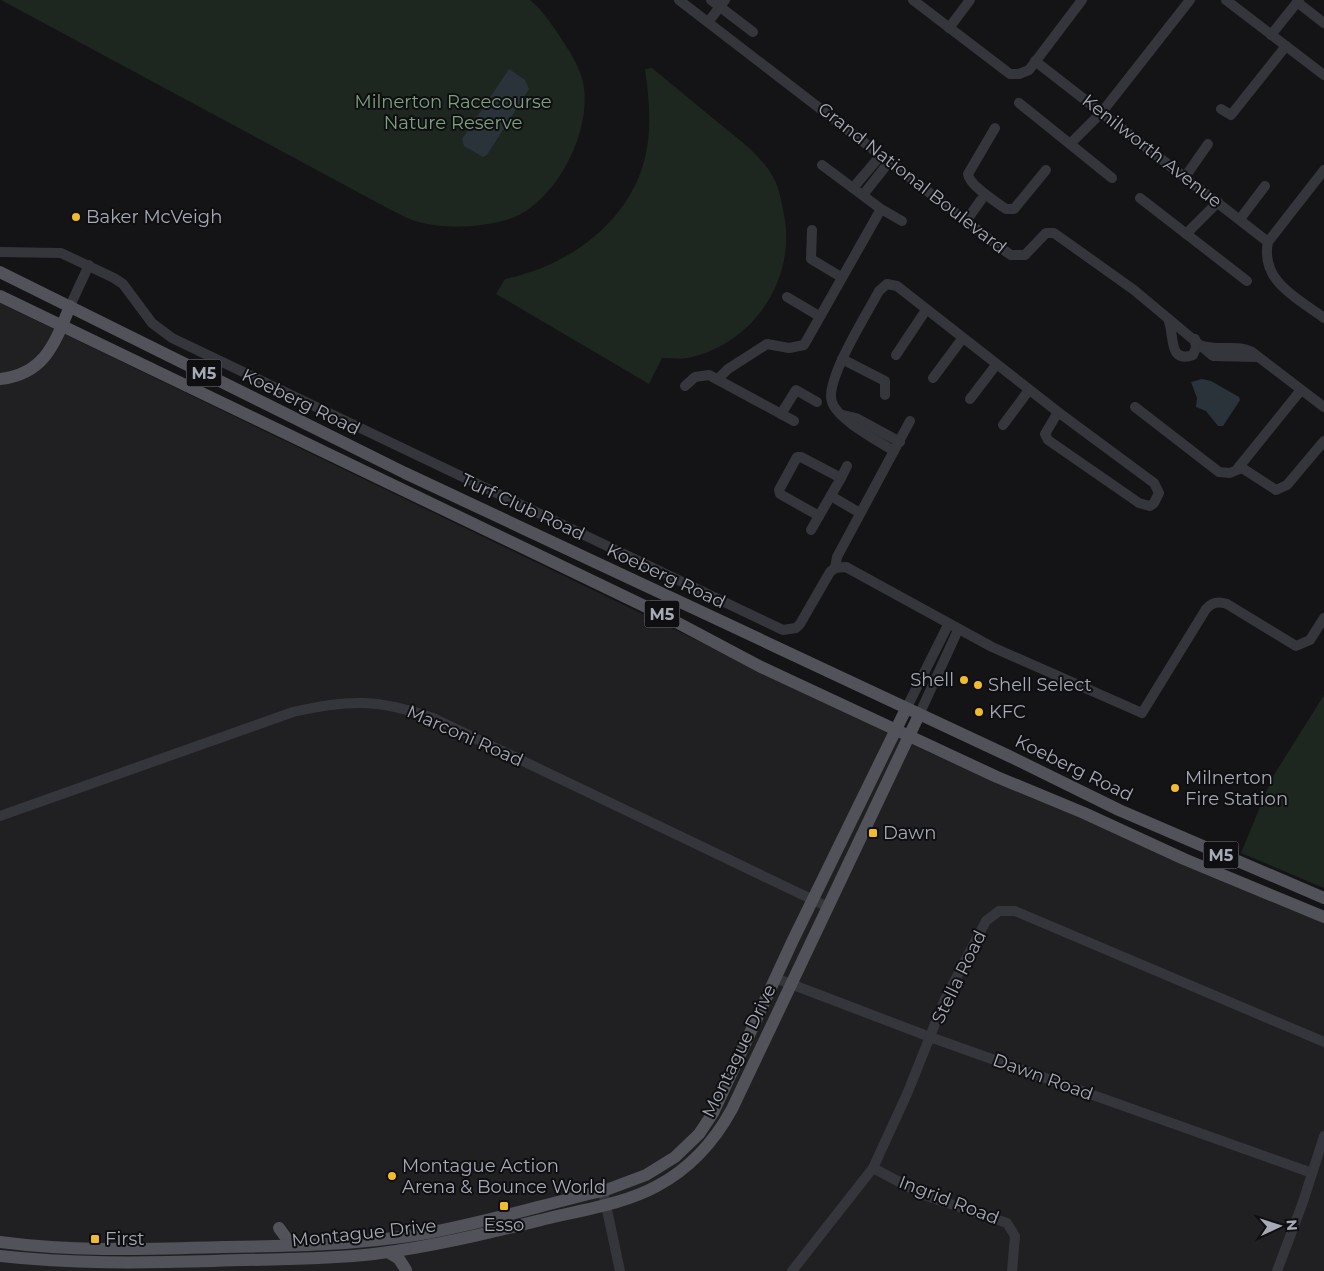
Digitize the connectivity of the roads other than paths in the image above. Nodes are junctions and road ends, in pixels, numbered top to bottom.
1 (680, 0) edge
2 (711, 0) edge
3 (913, 0) edge
4 (970, 0) edge
5 (1082, 0) edge
6 (1190, 0) edge
7 (1226, 0) edge
8 (1298, 1) edge
9 (723, 3) edge
10 (1240, 4) edge
11 (709, 21) junction
12 (1324, 23) edge
13 (949, 28) junction
14 (753, 32) dead end
15 (1271, 35) junction
16 (1286, 46) junction
17 (1035, 61) junction
18 (1324, 76) edge
19 (1019, 103) dead end
20 (1221, 109) dead end
21 (1102, 112) junction
22 (995, 128) dead end
23 (1070, 144) junction
24 (1208, 144) dead end
25 (885, 159) junction
26 (822, 165) dead end
27 (1046, 170) dead end
28 (1324, 170) edge
29 (1185, 177) junction
30 (1112, 178) dead end
31 (1265, 186) dead end
32 (853, 188) junction
33 (863, 195) junction
34 (1140, 198) dead end
35 (982, 200) dead end
36 (1218, 202) junction
37 (881, 209) junction
38 (1240, 219) junction
39 (902, 221) dead end
40 (966, 221) junction
41 (812, 230) dead end
42 (1186, 234) junction
43 (1268, 242) junction
44 (0, 252) edge
45 (89, 265) junction
46 (0, 272) edge
47 (841, 277) junction
48 (1247, 281) dead end
49 (0, 296) edge
50 (787, 297) dead end
51 (70, 306) junction
52 (926, 310) junction
53 (819, 316) junction
54 (1324, 318) edge
55 (1168, 319) junction
56 (61, 326) junction
57 (962, 339) junction
58 (1199, 342) junction
59 (896, 355) dead end
60 (842, 359) junction
61 (996, 365) junction
62 (933, 378) dead end
63 (0, 379) edge
64 (718, 379) junction
65 (685, 386) dead end
66 (1029, 390) junction
67 (1301, 390) junction
68 (885, 395) dead end
69 (970, 400) dead end
70 (816, 402) dead end
71 (1135, 407) dead end
72 (1324, 407) edge
73 (1058, 412) junction
74 (781, 414) junction
75 (794, 421) dead end
76 (910, 421) dead end
77 (1003, 425) dead end
78 (1324, 441) edge
79 (897, 446) junction
80 (847, 466) dead end
81 (1238, 468) junction
82 (841, 478) junction
83 (831, 496) junction
84 (860, 512) junction
85 (819, 516) junction
86 (811, 530) dead end
87 (835, 568) junction
88 (1324, 618) edge
89 (953, 627) junction
90 (906, 708) junction
91 (920, 715) junction
92 (895, 729) junction
93 (909, 736) junction
94 (0, 816) edge
95 (1324, 898) edge
96 (812, 899) junction
97 (828, 907) junction
98 (1324, 917) edge
99 (775, 978) junction
100 (791, 985) junction
101 (930, 1037) junction
102 (1324, 1042) edge
103 (1324, 1136) edge
104 (873, 1168) junction
105 (1312, 1174) junction
106 (603, 1191) junction
107 (606, 1204) junction
108 (279, 1228) dead end
109 (0, 1242) edge
110 (299, 1245) junction
111 (180, 1248) junction
112 (388, 1252) junction
113 (0, 1256) edge
114 (180, 1266) edge
115 (406, 1270) dead end
116 (620, 1271) edge
117 (792, 1271) edge
118 (1012, 1271) edge
119 (1277, 1271) edge

1 - 11 street, Grand National Boulevard
2 - 9 street
3 - 13 street
4 - 13 street
5 - 17 street
6 - 21 street
7 - 10 street
8 - 12 street
8 - 15 street
9 - 11 street
9 - 14 street
10 - 15 street
11 - 25 street, Grand National Boulevard
13 - 17 street
15 - 16 street
16 - 18 street
16 - 20 street
17 - 21 street, Kenilworth Avenue
19 - 23 street
21 - 23 street
21 - 29 street, Kenilworth Avenue
22 - 27 street
23 - 30 street
24 - 29 street
25 - 32 street
25 - 33 street
25 - 40 street, Grand National Boulevard
26 - 32 street
28 - 43 street
29 - 36 street, Kenilworth Avenue
31 - 38 street
32 - 33 street
33 - 37 street
34 - 42 street
35 - 40 street
36 - 38 street, Kenilworth Avenue
36 - 42 street
37 - 39 street
37 - 47 street
38 - 43 street, Kenilworth Avenue
40 - 55 street, Grand National Boulevard
41 - 47 street
42 - 48 street
43 - 54 street
44 - 45 street, Turf Club Road
45 - 51 street
45 - 87 street, Turf Club Road
46 - 51 main road, Koeberg Road / M5
47 - 53 street
49 - 56 main road, Koeberg Road / M5
50 - 53 street
51 - 56 main road
51 - 90 main road, Koeberg Road / M5
52 - 57 street
52 - 59 street
52 - 60 street
53 - 64 street
55 - 58 street, Grand National Boulevard
55 - 58 street
56 - 63 main road
56 - 92 main road, Koeberg Road / M5
57 - 61 street
57 - 62 street
58 - 67 street
60 - 68 street
60 - 79 street
61 - 66 street
61 - 69 street
64 - 65 street
64 - 74 street
66 - 73 street
66 - 77 street
67 - 72 street
67 - 81 street
70 - 74 street
71 - 81 street
73 - 73 street
74 - 75 street
76 - 79 street
78 - 81 street
79 - 84 street
80 - 82 street
82 - 83 street
82 - 85 street
83 - 84 street
83 - 85 street
84 - 87 street
85 - 86 street
87 - 89 street
88 - 89 street
89 - 90 street
89 - 91 street
90 - 91 main road, Koeberg Road / M5
90 - 92 main road, Montague Drive
91 - 93 main road, Montague Drive
91 - 95 main road, Koeberg Road / M5
92 - 93 main road, Koeberg Road / M5
92 - 96 main road, Montague Drive
93 - 97 main road, Montague Drive
93 - 98 main road, Koeberg Road / M5
94 - 96 street, Marconi Road
96 - 97 street, Marconi Road
96 - 99 main road, Montague Drive
97 - 100 main road, Montague Drive
99 - 100 street, Dawn Road
99 - 106 main road, Montague Drive
100 - 101 street, Dawn Road
100 - 107 main road, Montague Drive
101 - 102 street, Stella Road
101 - 104 street, Stella Road
101 - 105 street, Dawn Road
103 - 105 street
104 - 117 street, Stella Road
104 - 118 street, Ingrid Road
105 - 119 street
106 - 107 street
106 - 110 main road, Montague Drive
107 - 112 main road, Montague Drive
107 - 116 street
108 - 110 main road
109 - 111 main road, Montague Drive
110 - 111 main road, Montague Drive
111 - 114 street
112 - 114 main road, Montague Drive
112 - 115 main road
113 - 114 main road, Montague Drive

